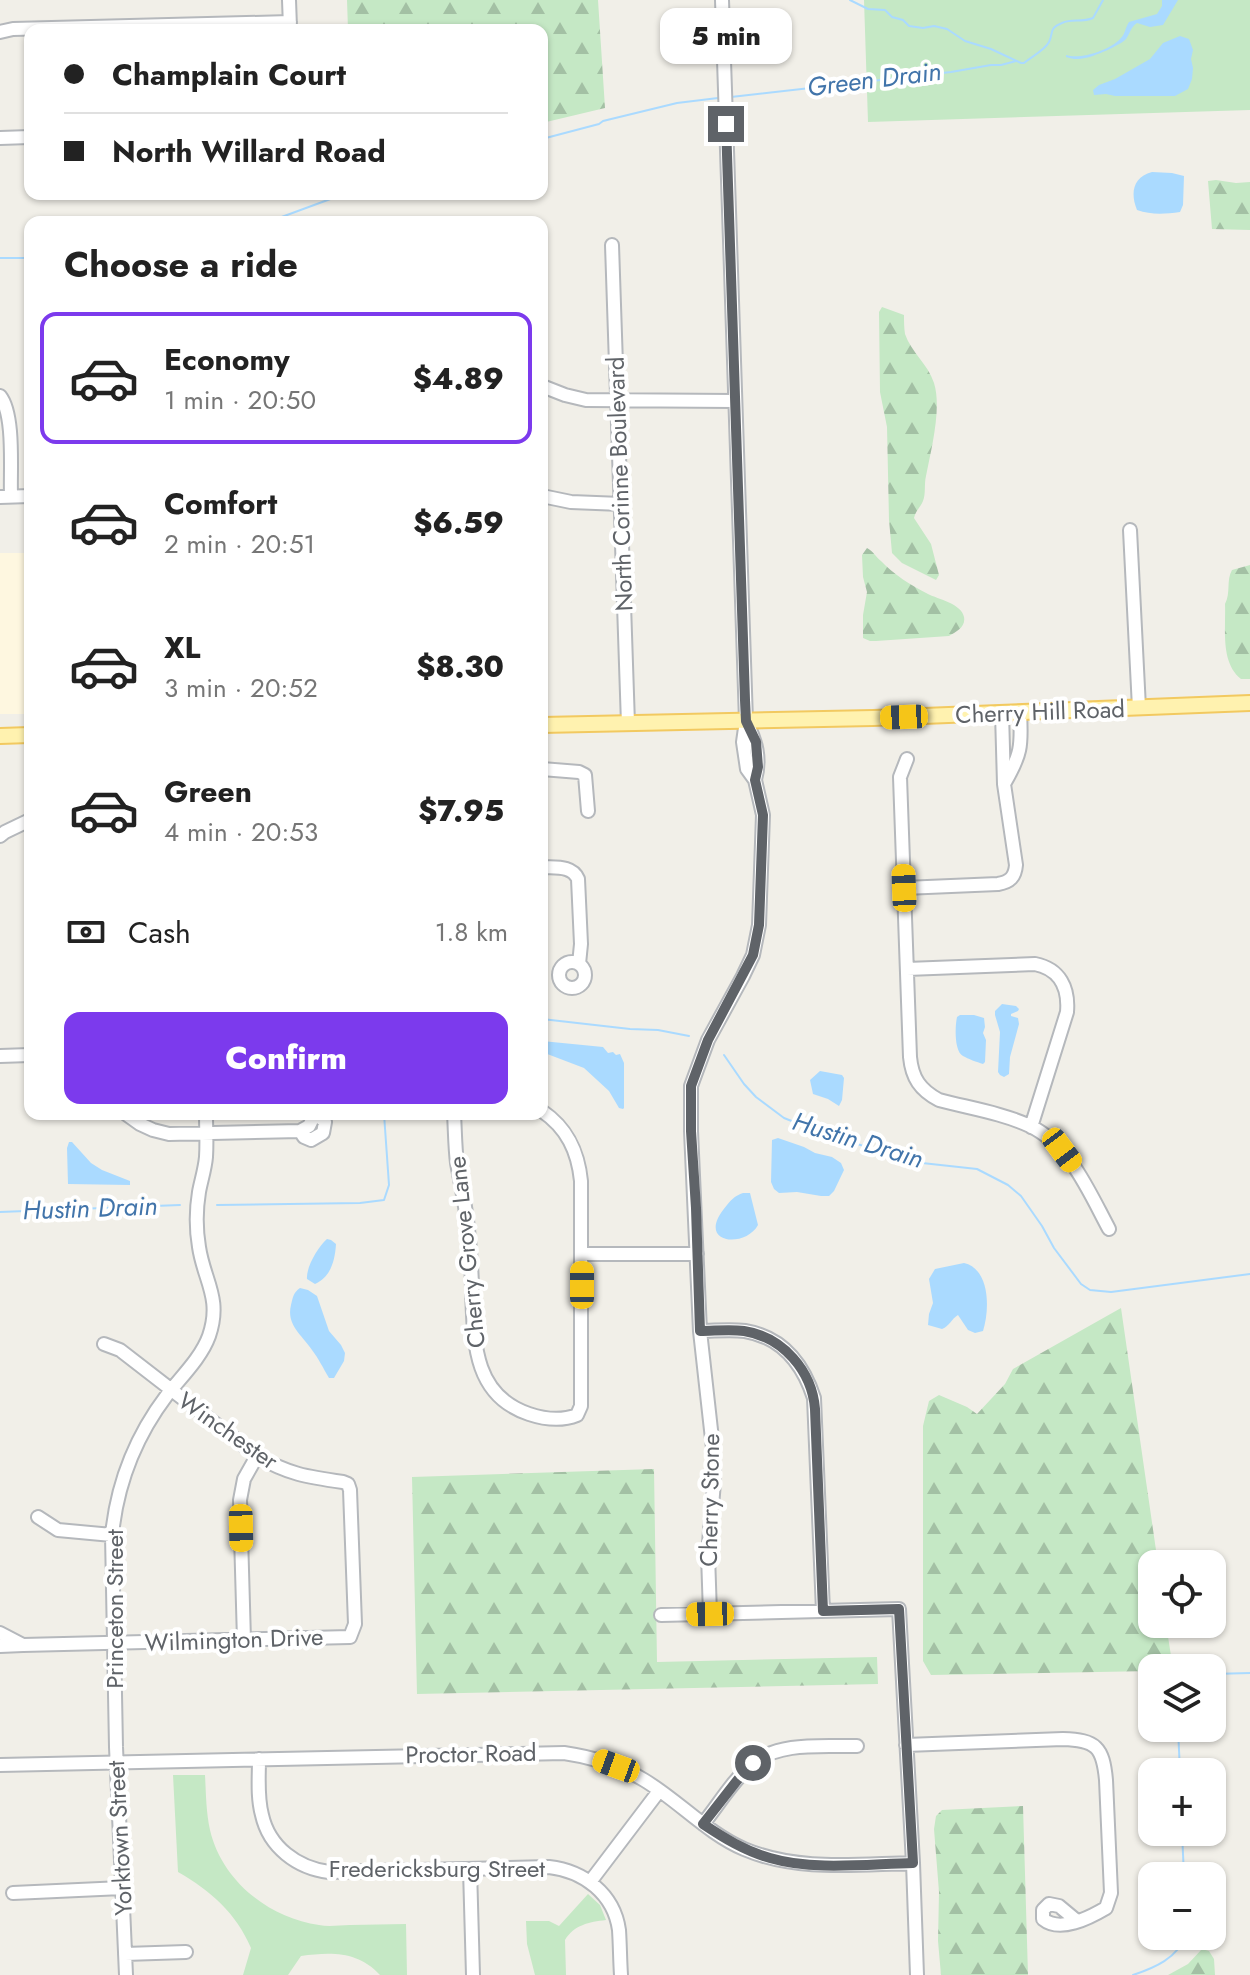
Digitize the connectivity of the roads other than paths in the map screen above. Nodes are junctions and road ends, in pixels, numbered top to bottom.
1 (289, 0) edge
2 (722, 0) edge
3 (290, 24) edge
4 (24, 29) edge
5 (0, 32) edge
6 (24, 137) edge
7 (0, 138) edge
8 (612, 245) dead end
9 (548, 388) edge
10 (0, 396) edge
11 (617, 401) junction
12 (735, 401) junction
13 (6, 496) edge
14 (548, 497) edge
15 (621, 504) junction
16 (1130, 530) dead end
17 (1250, 703) edge
18 (1139, 708) junction
19 (1002, 713) junction
20 (1020, 713) junction
21 (746, 721) junction
22 (628, 724) junction
23 (548, 725) edge
24 (24, 735) edge
25 (0, 736) edge
26 (907, 759) dead end
27 (548, 769) edge
28 (1004, 784) junction
29 (588, 811) dead end
30 (24, 822) edge
31 (2, 831) edge
32 (548, 868) edge
33 (904, 888) junction
34 (579, 964) dead end
35 (907, 969) junction
36 (24, 1055) edge
37 (0, 1056) edge
38 (548, 1116) edge
39 (134, 1120) edge
40 (206, 1120) edge
41 (454, 1120) edge
42 (310, 1121) edge
43 (1031, 1127) junction
44 (206, 1133) junction
45 (1109, 1229) dead end
46 (582, 1254) junction
47 (697, 1254) junction
48 (700, 1331) junction
49 (104, 1344) dead end
50 (171, 1391) junction
51 (257, 1456) junction
52 (38, 1517) dead end
53 (112, 1535) junction
54 (823, 1611) junction
55 (710, 1614) junction
56 (661, 1615) dead end
57 (0, 1633) edge
58 (350, 1637) joint
59 (244, 1640) junction
60 (114, 1644) junction
61 (23, 1645) junction
62 (0, 1646) edge
63 (114, 1701) joint
64 (906, 1745) junction
65 (857, 1746) dead end
66 (259, 1759) junction
67 (116, 1762) junction
68 (0, 1765) edge
69 (659, 1791) junction
70 (703, 1824) junction
71 (913, 1863) junction
72 (470, 1869) junction
73 (590, 1882) junction
74 (122, 1888) junction
75 (13, 1893) dead end
76 (1077, 1921) dead end
77 (186, 1952) dead end
78 (125, 1954) junction
79 (126, 1975) edge
80 (473, 1975) edge
81 (621, 1975) edge
82 (917, 1975) edge

1 - 3 street
2 - 12 street, Cherry Stone
4 - 5 street
6 - 7 street
8 - 11 street, North Corinne Boulevard
9 - 11 street
10 - 13 street
11 - 12 street
11 - 15 street, North Corinne Boulevard
12 - 21 street, Cherry Stone
14 - 15 street
15 - 22 street, North Corinne Boulevard
16 - 18 street
17 - 18 main road, Cherry Hill Road
18 - 20 main road, Cherry Hill Road
19 - 20 main road, Cherry Hill Road
19 - 21 main road, Cherry Hill Road
19 - 28 street
20 - 28 street
21 - 22 main road, Cherry Hill Road
21 - 47 street, Cherry Stone
22 - 23 main road, Cherry Hill Road
24 - 25 main road
26 - 33 street
27 - 29 street
28 - 33 street
30 - 31 street
32 - 34 street
33 - 35 street
35 - 43 street
35 - 43 street
36 - 37 street
38 - 46 street
39 - 44 street
40 - 44 street, Princeton Street
41 - 46 street, Cherry Grove Lane
42 - 42 street
42 - 44 street
43 - 45 street
44 - 50 street, Princeton Street
46 - 47 street
47 - 48 street, Cherry Stone
48 - 54 street
48 - 55 street, Cherry Stone
49 - 50 street, Winchester
50 - 51 street, Winchester
50 - 53 street, Princeton Street
51 - 58 street, Winchester
51 - 59 street
52 - 53 street
53 - 60 street, Princeton Street
54 - 55 street
54 - 64 street
55 - 56 street
57 - 61 street, Wilmington Drive
58 - 59 street, Wilmington Drive
59 - 60 street, Wilmington Drive
60 - 61 street, Wilmington Drive
60 - 63 street, Princeton Street
61 - 62 street, Wilmington Drive
63 - 67 street, Yorktown Street
64 - 71 street
64 - 76 street
65 - 70 street
66 - 67 street, Proctor Road
66 - 69 street, Proctor Road
66 - 72 street, Fredericksburg Street
67 - 68 street, Proctor Road
67 - 74 street, Yorktown Street
69 - 70 street, Proctor Road
69 - 73 street
70 - 71 street, Proctor Road
71 - 82 street
72 - 73 street, Fredericksburg Street
72 - 80 street
73 - 81 street
74 - 75 street
74 - 78 street, Yorktown Street
77 - 78 street
78 - 79 street, Yorktown Street

